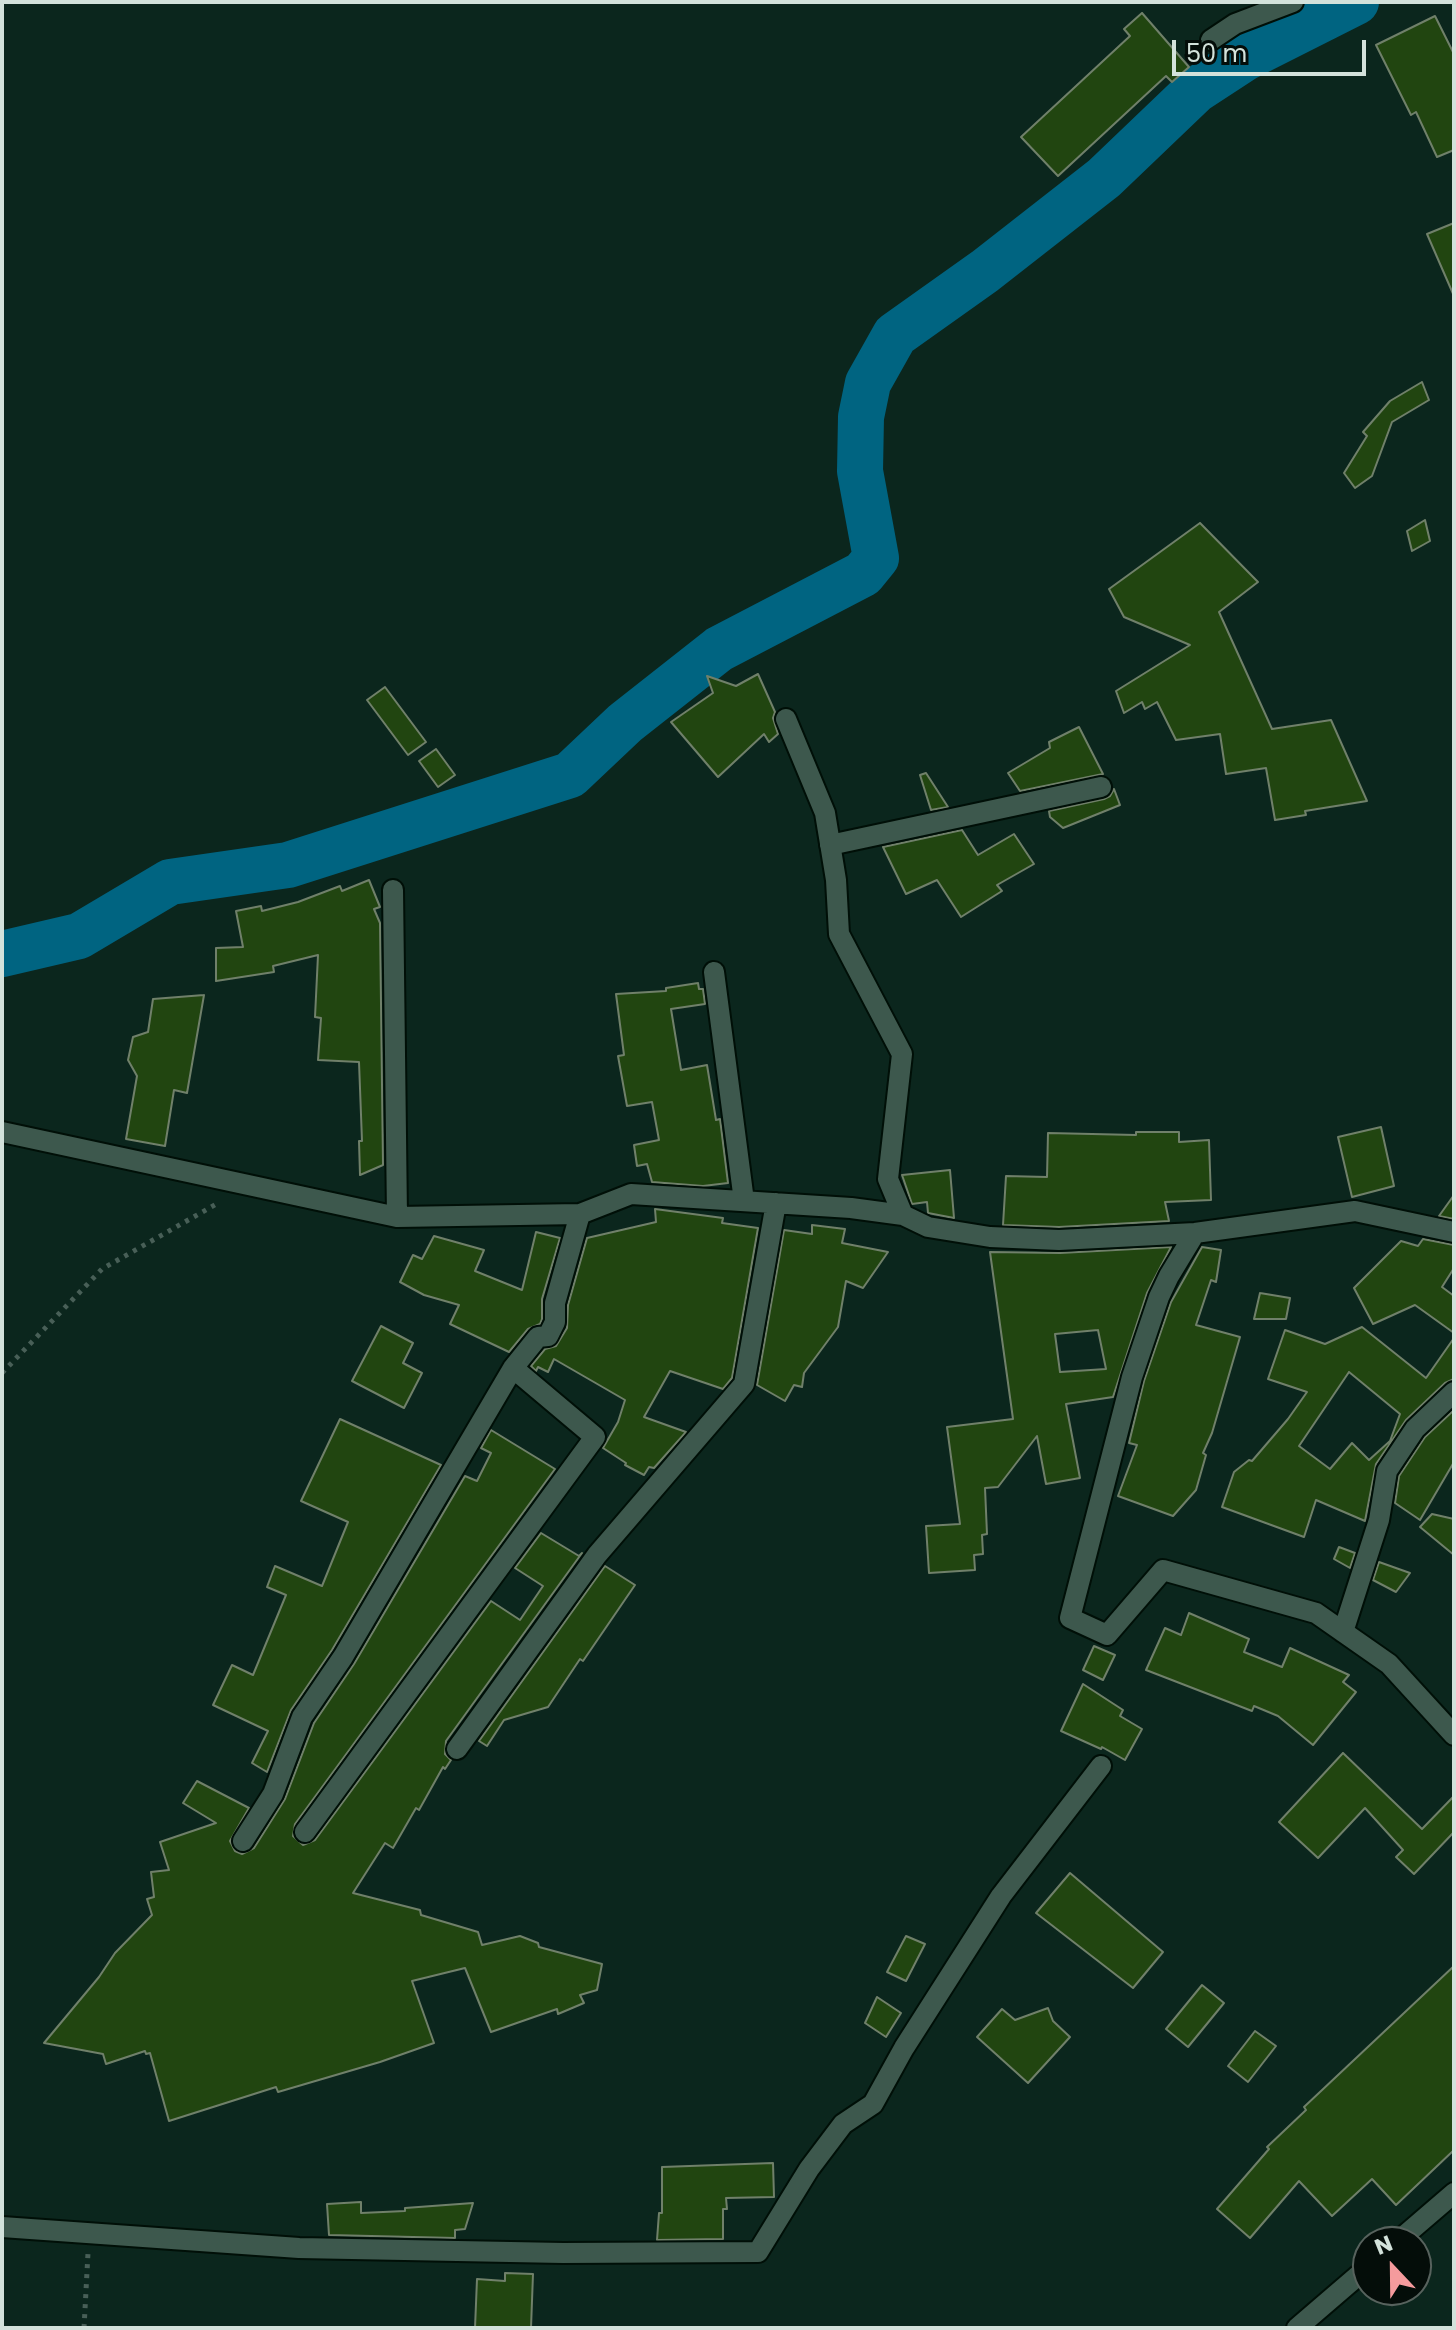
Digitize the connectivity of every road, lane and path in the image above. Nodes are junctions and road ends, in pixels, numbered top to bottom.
1 (1293, 2) edge
2 (1211, 40) dead end
3 (786, 719) dead end
4 (1101, 787) dead end
5 (830, 845) junction
6 (393, 890) dead end
7 (714, 972) dead end
8 (2, 1132) edge
9 (249, 1186) junction
10 (744, 1201) junction
11 (776, 1203) junction
12 (580, 1214) junction
13 (903, 1215) junction
14 (397, 1217) junction
15 (1454, 1232) edge
16 (1195, 1233) junction
17 (513, 1368) junction
18 (2, 1373) edge
19 (1454, 1392) edge
20 (1343, 1632) junction
21 (1454, 1735) edge
22 (457, 1749) dead end
23 (1101, 1766) dead end
24 (305, 1832) dead end
25 (243, 1841) dead end
26 (1454, 2193) edge
27 (1416, 2226) edge
28 (2, 2227) edge
29 (89, 2232) junction
30 (1352, 2281) edge
31 (84, 2328) edge
32 (1297, 2328) edge

1 - 2 street
3 - 5 street
4 - 5 street
5 - 13 street
6 - 14 street
7 - 10 street
8 - 9 street
9 - 14 street
9 - 18 path
10 - 11 street
10 - 12 street
11 - 13 street
11 - 22 street
12 - 14 street
12 - 17 street
13 - 16 street
15 - 16 street
16 - 20 street
17 - 24 street
17 - 25 street
19 - 20 street
20 - 21 street
23 - 29 street
26 - 27 street
28 - 29 street
29 - 31 path
30 - 32 street

